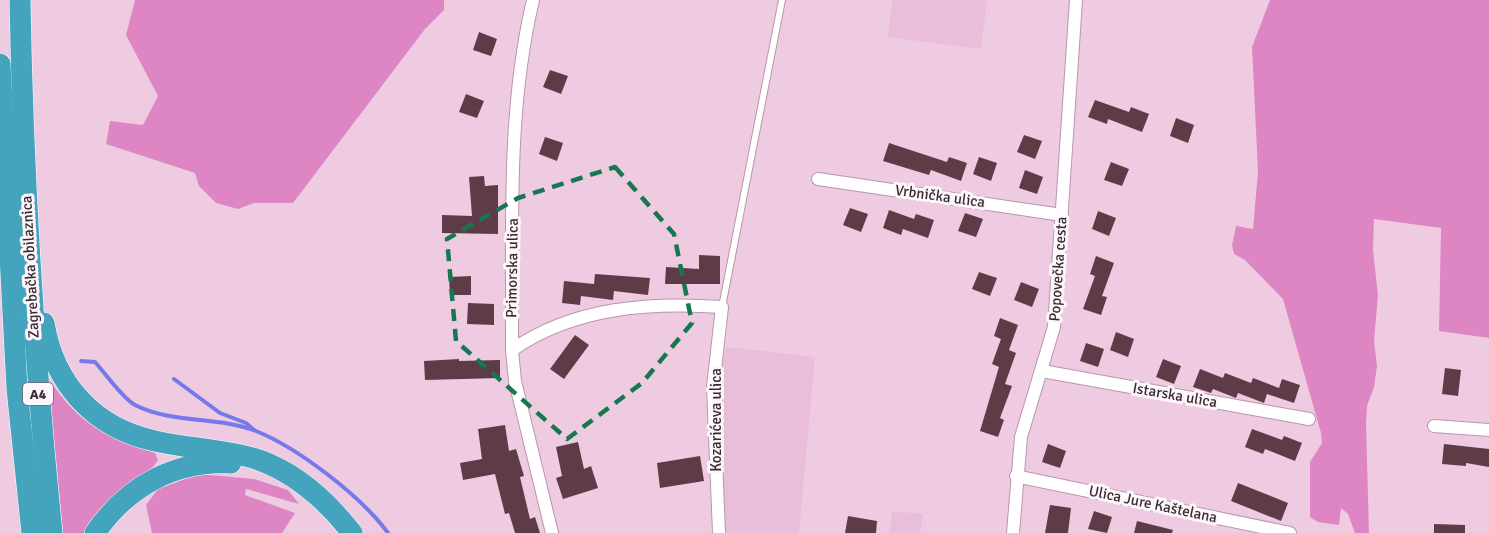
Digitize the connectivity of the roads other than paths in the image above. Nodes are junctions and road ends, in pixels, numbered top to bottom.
1 (20, 0) edge
2 (533, 0) edge
3 (782, 0) edge
4 (1076, 0) edge
5 (0, 64) edge
6 (818, 179) dead end
7 (1062, 214) junction
8 (29, 254) junction
9 (722, 307) junction
10 (512, 350) junction
11 (1042, 371) junction
12 (1309, 419) dead end
13 (1434, 426) dead end
14 (1489, 430) edge
15 (276, 469) junction
16 (1017, 476) junction
17 (32, 533) edge
18 (52, 533) edge
19 (95, 533) edge
20 (352, 533) edge
21 (552, 533) edge
22 (719, 533) edge
23 (1013, 533) edge
24 (1290, 533) edge

1 - 8 highway, Zagrebačka obilaznica / A4
2 - 10 street, Primorska ulica
3 - 9 lane
4 - 7 street, Popovečka cesta
5 - 17 highway, Zagrebačka obilaznica / A4
6 - 7 street, Vrbnička ulica
7 - 11 street, Popovečka cesta
8 - 15 highway
8 - 18 highway, Zagrebačka obilaznica / A4
9 - 10 street
9 - 22 street, Kozarićeva ulica
10 - 21 street, Primorska ulica
11 - 12 street, Istarska ulica
11 - 16 street, Popovečka cesta
13 - 14 street
15 - 19 highway
15 - 20 highway
16 - 23 street, Popovečka cesta
16 - 24 street, Ulica Jure Kaštelana

